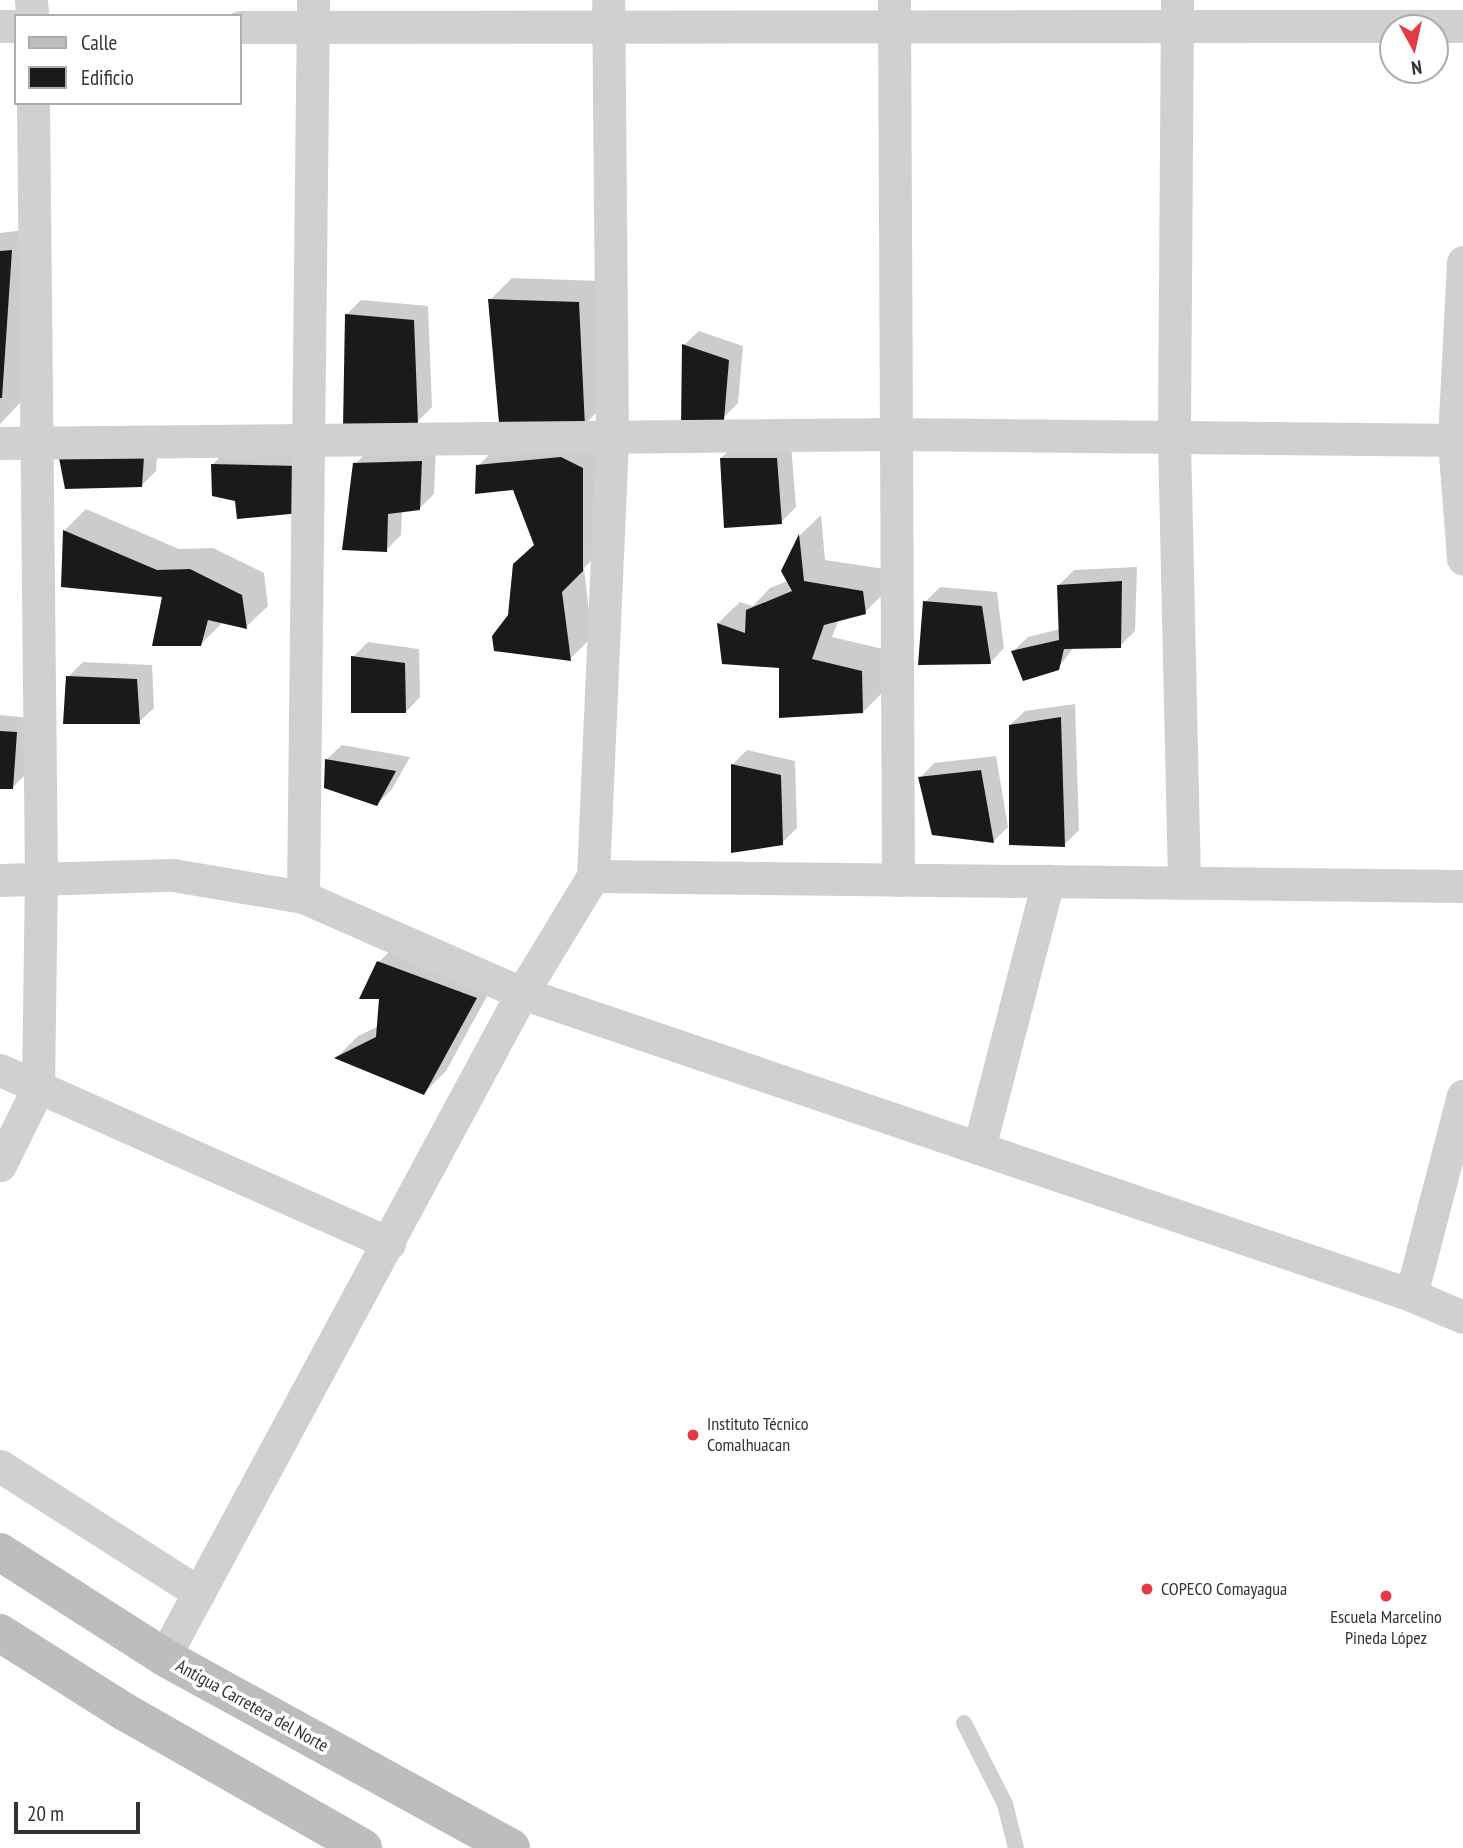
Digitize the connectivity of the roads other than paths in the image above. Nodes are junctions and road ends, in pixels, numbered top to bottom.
1 (313, 13) edge
2 (1177, 13) edge
3 (609, 14) edge
4 (894, 14) edge
5 (1463, 26) edge
6 (242, 27) edge
7 (33, 105) edge
8 (1463, 262) edge
9 (896, 434) junction
10 (612, 437) junction
11 (310, 440) junction
12 (1174, 440) junction
13 (1459, 440) edge
14 (36, 442) junction
15 (0, 443) edge
16 (1463, 559) edge
17 (593, 876) junction
18 (0, 880) edge
19 (41, 880) junction
20 (898, 880) junction
21 (1048, 881) junction
22 (1184, 883) junction
23 (1463, 886) edge
24 (303, 897) junction
25 (523, 993) junction
26 (0, 1070) edge
27 (38, 1087) junction
28 (1463, 1096) edge
29 (979, 1148) junction
30 (0, 1165) edge
31 (388, 1243) junction
32 (1411, 1295) junction
33 (1463, 1317) edge
34 (0, 1466) edge
35 (0, 1552) edge
36 (199, 1593) junction
37 (0, 1633) edge
38 (164, 1657) junction
39 (0, 1659) edge
40 (125, 1712) junction
41 (964, 1723) dead end
42 (321, 1838) edge
43 (363, 1848) edge
44 (511, 1848) edge
45 (1016, 1848) edge

1 - 3 street
1 - 6 street
1 - 11 street
2 - 4 street
2 - 5 street
2 - 12 street
3 - 4 street
3 - 10 street
4 - 9 street
7 - 14 street
8 - 13 street
9 - 10 street
9 - 12 street
9 - 20 street
10 - 11 street
10 - 17 street
11 - 14 street
11 - 24 street
12 - 13 street
12 - 22 street
13 - 16 street
14 - 15 street
14 - 19 street
17 - 20 street
17 - 25 street
18 - 19 street
19 - 24 street
19 - 27 street
20 - 21 street
21 - 22 street
21 - 29 street
22 - 23 street
24 - 25 street
25 - 29 street
25 - 31 street
26 - 27 street
27 - 30 street
27 - 31 street
28 - 32 street
29 - 32 street
31 - 36 street
32 - 33 street
34 - 36 street
35 - 38 main road, Antigua Carretera del Norte
36 - 38 street
37 - 40 main road
38 - 44 main road, Antigua Carretera del Norte
39 - 40 main road
40 - 42 main road
41 - 45 lane
42 - 43 main road

